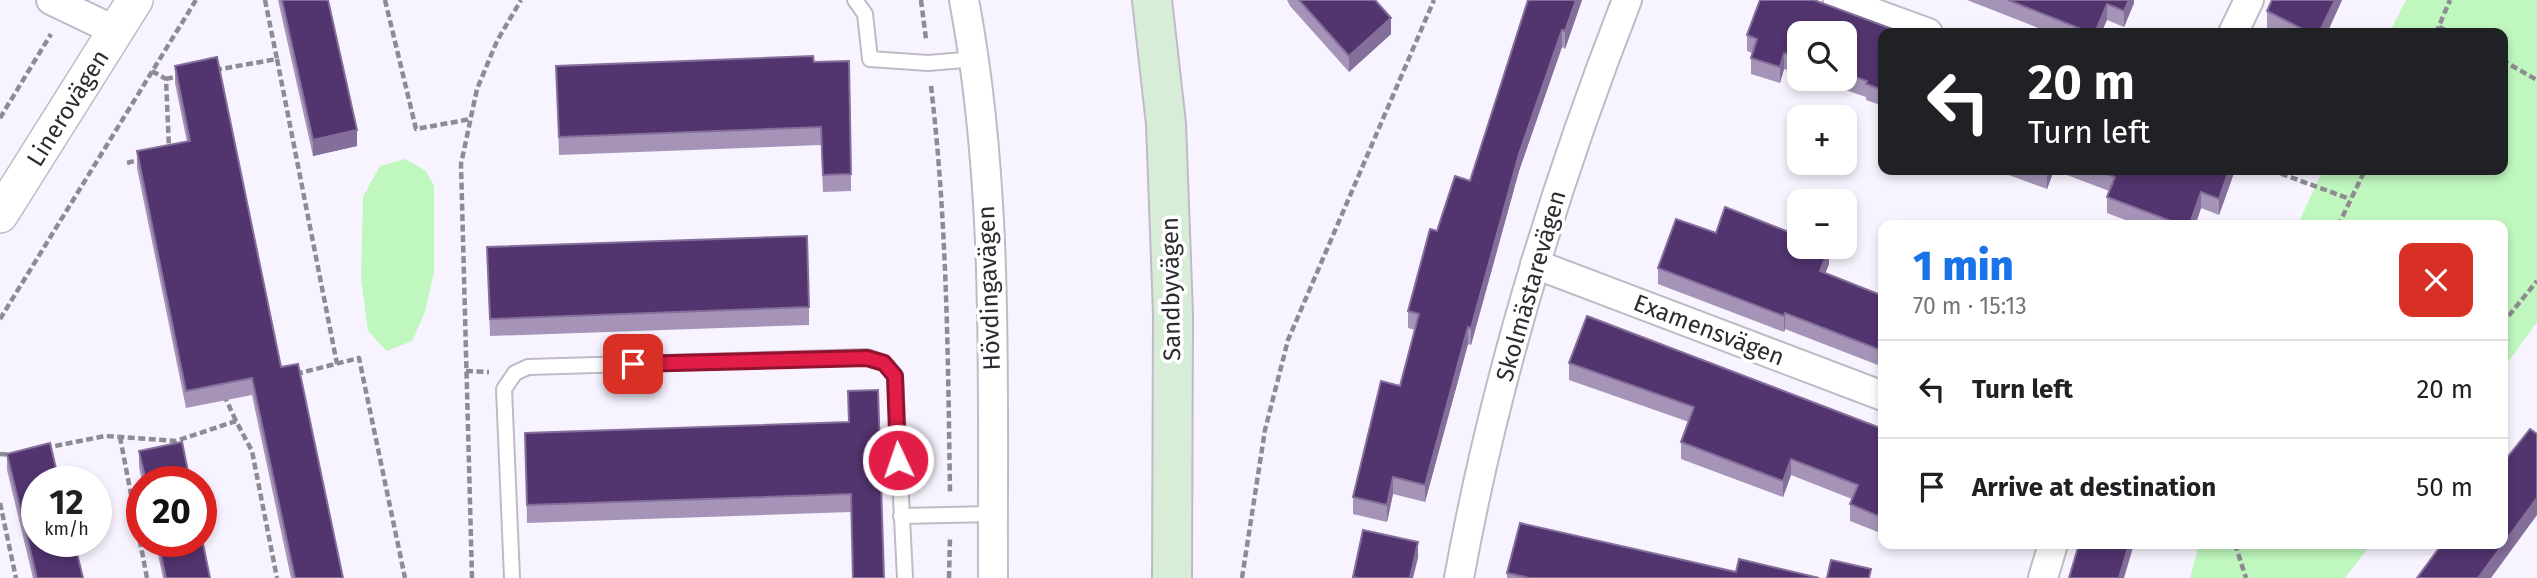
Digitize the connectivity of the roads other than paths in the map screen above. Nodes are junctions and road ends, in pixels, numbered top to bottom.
1 (135, 0) edge
2 (855, 0) edge
3 (964, 0) edge
4 (1152, 0) edge
5 (1627, 0) edge
6 (1838, 0) edge
7 (2249, 0) edge
8 (59, 4) edge
9 (1914, 28) edge
10 (2235, 28) edge
11 (116, 31) junction
12 (976, 59) junction
13 (0, 215) edge
14 (1535, 264) junction
15 (1878, 394) edge
16 (992, 514) junction
17 (901, 516) junction
18 (2052, 549) edge
19 (512, 578) edge
20 (905, 578) edge
21 (993, 578) edge
22 (1172, 578) edge
23 (1459, 578) edge
24 (2043, 578) edge

1 - 11 street, Linerovägen
2 - 12 lane
3 - 12 street, Hövdingavägen
4 - 22 main road, Sandbyvägen
5 - 14 street, Skolmästarevägen
6 - 9 street
7 - 10 street
8 - 11 street
11 - 13 street, Linerovägen
12 - 16 street, Hövdingavägen
14 - 15 street, Examensvägen
14 - 23 street, Skolmästarevägen
16 - 17 lane
16 - 21 street, Hövdingavägen
17 - 19 lane
17 - 20 lane
18 - 24 street

